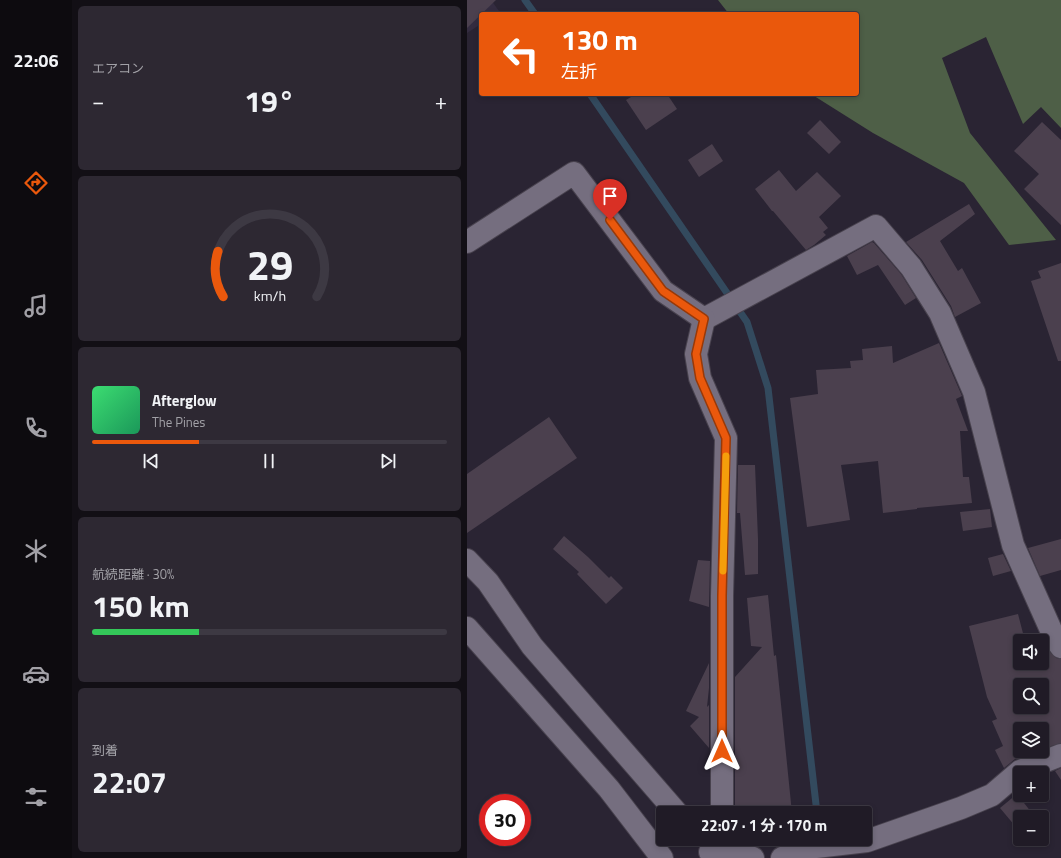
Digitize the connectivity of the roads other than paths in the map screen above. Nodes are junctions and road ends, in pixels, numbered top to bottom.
1 (467, 242) edge
2 (712, 314) junction
3 (467, 560) edge
4 (467, 628) edge
5 (1061, 647) edge
6 (1061, 755) edge
7 (671, 806) edge
8 (722, 806) edge
9 (714, 847) edge
10 (662, 858) edge
11 (753, 858) edge
12 (782, 858) edge

1 - 2 street
2 - 5 street
2 - 8 street
3 - 7 street
4 - 10 street
6 - 12 street
9 - 11 street

